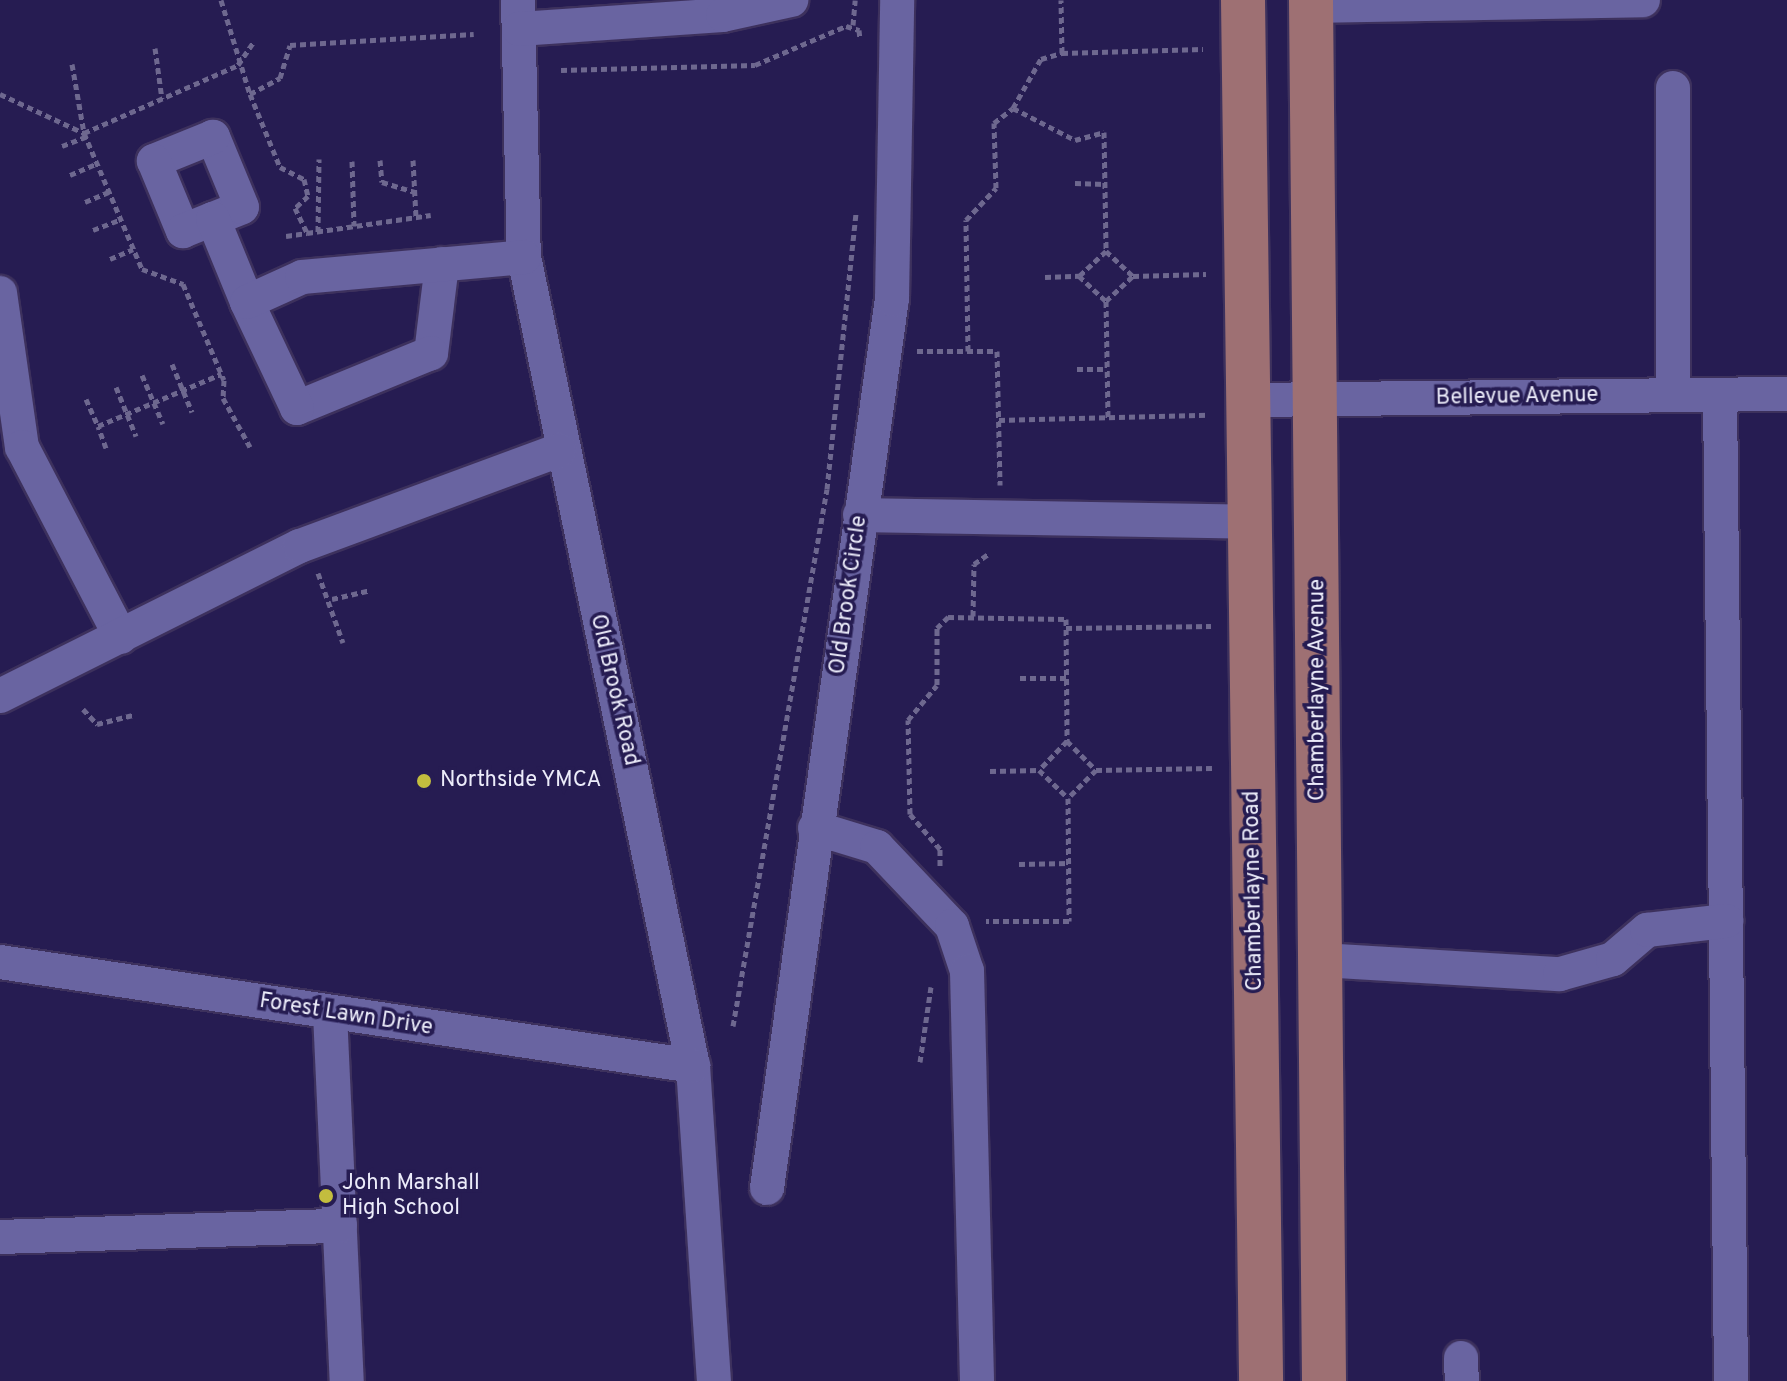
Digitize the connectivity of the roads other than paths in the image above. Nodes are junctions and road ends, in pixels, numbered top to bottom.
1 (791, 0) edge
2 (897, 0) edge
3 (1243, 0) edge
4 (1643, 0) edge
5 (1311, 3) edge
6 (518, 15) edge
7 (1673, 88) dead end
8 (213, 219) dead end
9 (524, 257) junction
10 (442, 264) junction
11 (0, 293) edge
12 (247, 302) junction
13 (1787, 394) edge
14 (1673, 395) junction
15 (1720, 395) junction
16 (1316, 400) junction
17 (1228, 408) junction
18 (559, 450) junction
19 (860, 515) junction
20 (1249, 522) junction
21 (121, 637) junction
22 (0, 696) edge
23 (815, 828) junction
24 (1726, 921) junction
25 (1321, 960) junction
26 (0, 962) edge
27 (330, 1013) junction
28 (693, 1066) junction
29 (767, 1188) dead end
30 (340, 1226) junction
31 (0, 1237) edge
32 (347, 1381) edge
33 (714, 1381) edge
34 (977, 1381) edge
35 (1261, 1381) edge
36 (1324, 1381) edge
37 (1731, 1381) edge

1 - 6 street
2 - 19 street, Old Brook Circle
3 - 17 main road
4 - 5 street
5 - 16 main road, Chamberlayne Avenue
6 - 9 street, Old Brook Road
7 - 14 street
8 - 12 street
9 - 10 street
9 - 18 street, Old Brook Road
10 - 12 street
10 - 12 street
11 - 21 street
13 - 15 street, Bellevue Avenue
14 - 15 street, Bellevue Avenue
14 - 16 street, Bellevue Avenue
15 - 24 street
16 - 17 street, Bellevue Avenue
16 - 25 main road, Chamberlayne Avenue
17 - 20 main road, Chamberlayne Road
18 - 21 street
18 - 28 street, Old Brook Road
19 - 20 street
19 - 23 street, Old Brook Circle
20 - 35 main road, Chamberlayne Road
21 - 22 street
23 - 29 street, Old Brook Circle
23 - 34 street
24 - 25 street
24 - 37 street
25 - 36 main road, Chamberlayne Avenue
26 - 27 street, Forest Lawn Drive
27 - 28 street, Forest Lawn Drive
27 - 30 street
28 - 33 street, Old Brook Road
30 - 31 street
30 - 32 street

